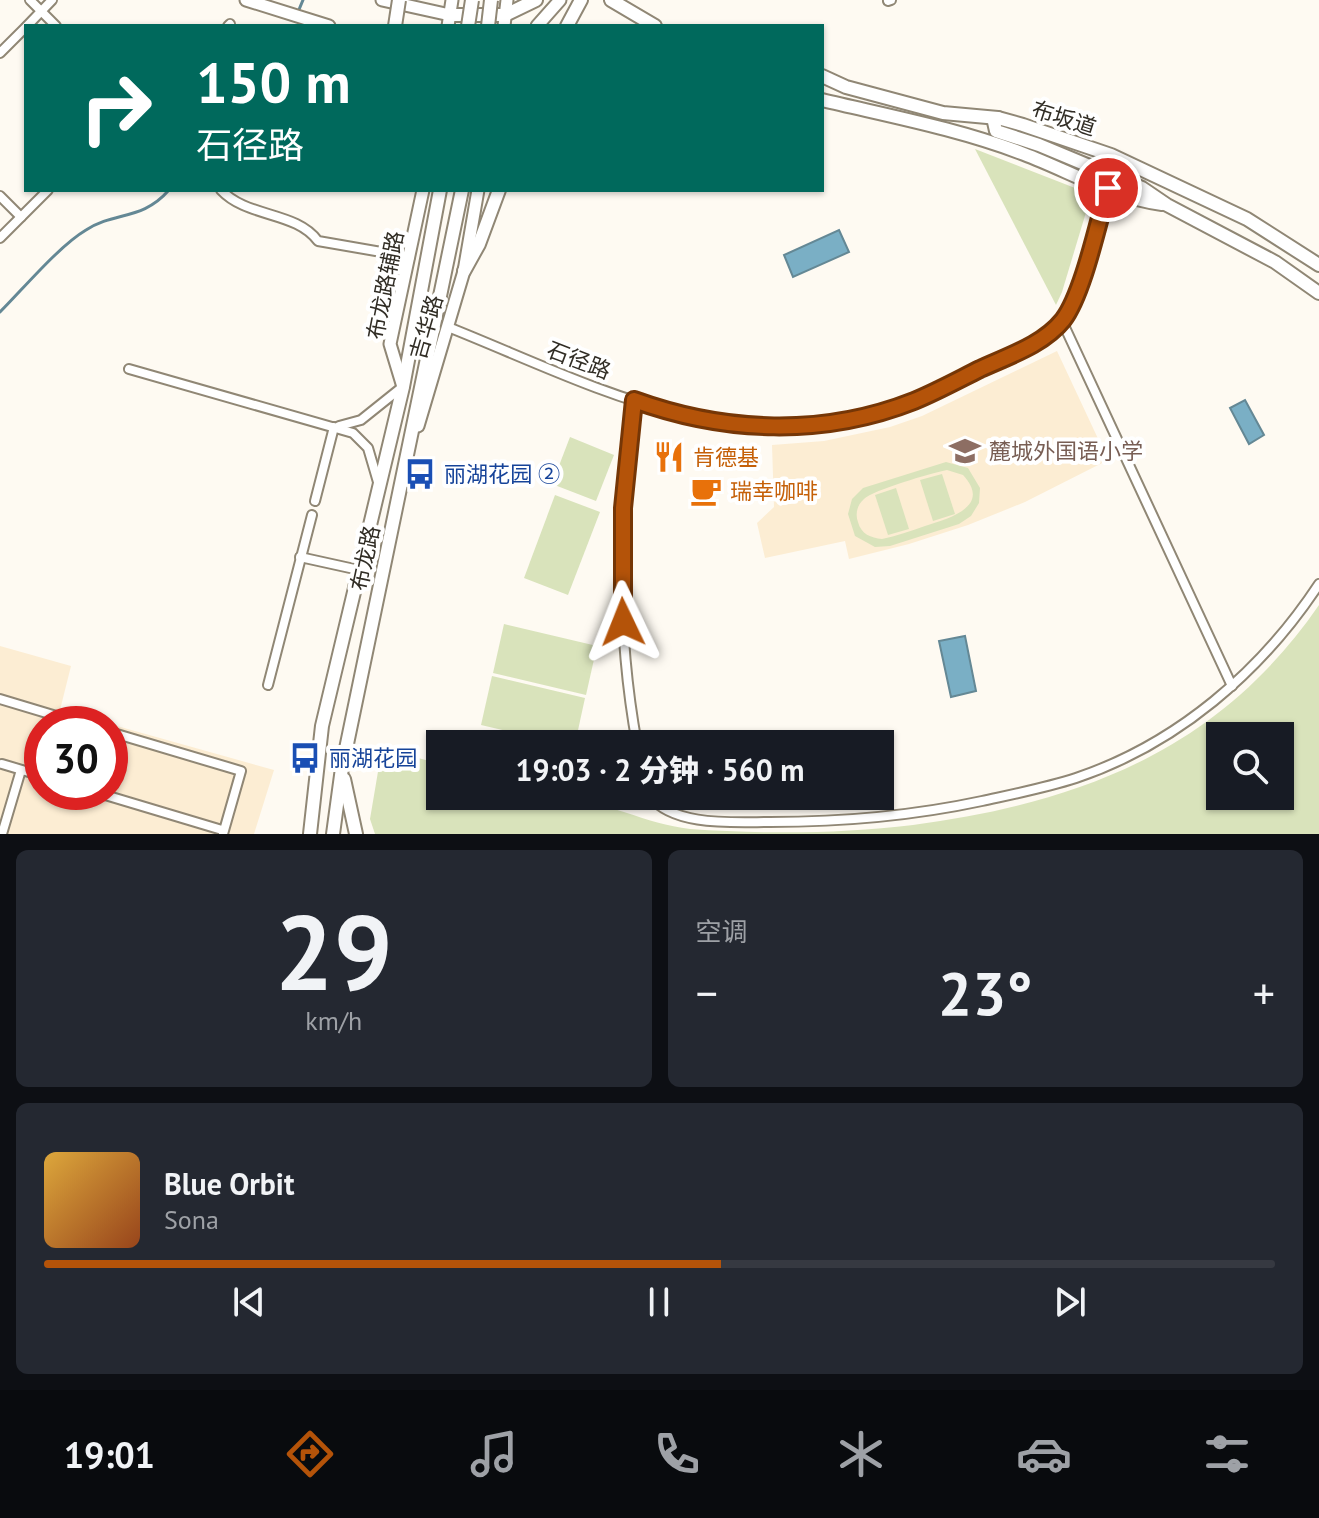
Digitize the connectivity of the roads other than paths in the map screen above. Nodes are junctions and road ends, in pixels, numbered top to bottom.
1 (30, 0) edge
2 (52, 0) edge
3 (246, 0) edge
4 (382, 0) edge
5 (422, 0) edge
6 (452, 0) edge
7 (472, 0) edge
8 (491, 0) edge
9 (507, 0) edge
10 (536, 0) edge
11 (560, 0) edge
12 (581, 0) edge
13 (611, 0) edge
14 (403, 3) edge
15 (41, 11) junction
16 (449, 20) edge
17 (505, 20) edge
18 (28, 24) edge
19 (54, 24) edge
20 (319, 24) edge
21 (396, 24) edge
22 (468, 24) edge
23 (488, 24) edge
24 (539, 24) edge
25 (568, 24) edge
26 (652, 24) edge
27 (24, 28) edge
28 (0, 53) edge
29 (824, 77) edge
30 (824, 100) edge
31 (997, 125) junction
32 (1108, 188) junction
33 (46, 192) edge
34 (224, 192) edge
35 (423, 192) edge
36 (440, 192) edge
37 (462, 192) edge
38 (478, 192) edge
39 (498, 192) edge
40 (0, 196) edge
41 (1167, 205) junction
42 (21, 217) junction
43 (0, 238) edge
44 (410, 257) junction
45 (1319, 265) edge
46 (464, 271) junction
47 (1319, 293) edge
48 (1062, 321) junction
49 (448, 327) junction
50 (129, 369) dead end
51 (403, 387) junction
52 (634, 400) junction
53 (334, 427) junction
54 (402, 479) junction
55 (379, 483) junction
56 (315, 501) dead end
57 (312, 515) dead end
58 (300, 557) junction
59 (359, 570) junction
60 (1319, 584) edge
61 (268, 685) dead end
62 (1232, 686) junction
63 (0, 699) edge
64 (24, 706) edge
65 (635, 730) edge
66 (128, 737) edge
67 (2, 764) dead end
68 (342, 768) junction
69 (21, 770) junction
70 (24, 771) edge
71 (128, 802) edge
72 (311, 810) junction
73 (664, 810) edge
74 (223, 832) edge
75 (2, 834) edge
76 (303, 834) edge
77 (310, 834) edge
78 (333, 834) edge
79 (356, 834) edge

1 - 15 street
2 - 15 street
3 - 20 main road
4 - 14 main road
5 - 14 main road
6 - 16 main road
7 - 22 main road, bridge
8 - 23 main road, bridge
9 - 17 main road
10 - 17 main road
11 - 24 main road
12 - 25 main road
13 - 26 main road
14 - 16 main road
14 - 21 main road, bridge
15 - 18 street
15 - 19 street
16 - 17 main road
27 - 28 street
29 - 31 main road, 布坂道
30 - 32 main road
31 - 41 main road, 布坂道
31 - 45 main road, 布坂道
32 - 41 main road
32 - 48 street, 石径路
33 - 42 street
34 - 44 street
35 - 44 main road, 布龙路辅路
36 - 51 main road, 布龙路
37 - 54 main road, 布龙路
38 - 46 main road
39 - 46 main road, 吉华路
40 - 42 street
41 - 47 main road, 布坂道
42 - 43 street
44 - 51 main road, 布龙路辅路
46 - 49 main road, 吉华路
48 - 52 street, 石径路
48 - 62 street
49 - 52 street, 石径路
49 - 54 main road, 吉华路
50 - 53 street
51 - 53 street
51 - 55 main road, 布龙路
52 - 65 street
53 - 55 street
53 - 56 street
54 - 68 main road, 布龙路
55 - 59 main road, 布龙路
57 - 58 street
58 - 59 street
58 - 61 street
59 - 72 main road, 布龙路
60 - 62 street
62 - 73 street
63 - 64 street
66 - 74 street
67 - 69 street
68 - 78 main road, 布龙路
68 - 79 main road
69 - 70 street
69 - 75 street
71 - 74 street
72 - 76 main road
72 - 77 main road

